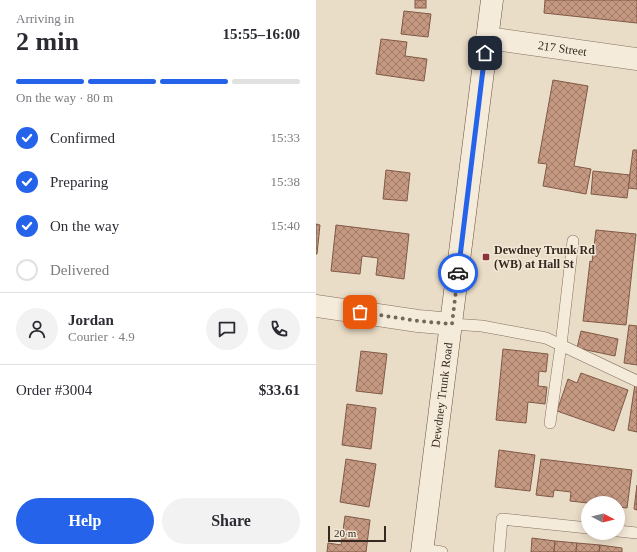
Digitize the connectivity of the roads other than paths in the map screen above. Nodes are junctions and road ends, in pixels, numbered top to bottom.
1 (492, 0) edge
2 (487, 38) junction
3 (637, 59) edge
4 (573, 241) dead end
5 (316, 306) edge
6 (452, 324) junction
7 (561, 345) junction
8 (637, 381) edge
9 (550, 423) dead end
10 (581, 527) edge
11 (625, 532) edge
12 (637, 533) edge
13 (428, 551) edge
14 (499, 552) edge

1 - 2 main road, Dewdney Trunk Road
2 - 3 main road, 217 Street
2 - 6 main road, Dewdney Trunk Road
4 - 7 lane
5 - 6 main road
6 - 7 lane
6 - 13 main road, Dewdney Trunk Road
7 - 8 lane
7 - 9 lane
10 - 14 lane
11 - 12 lane

